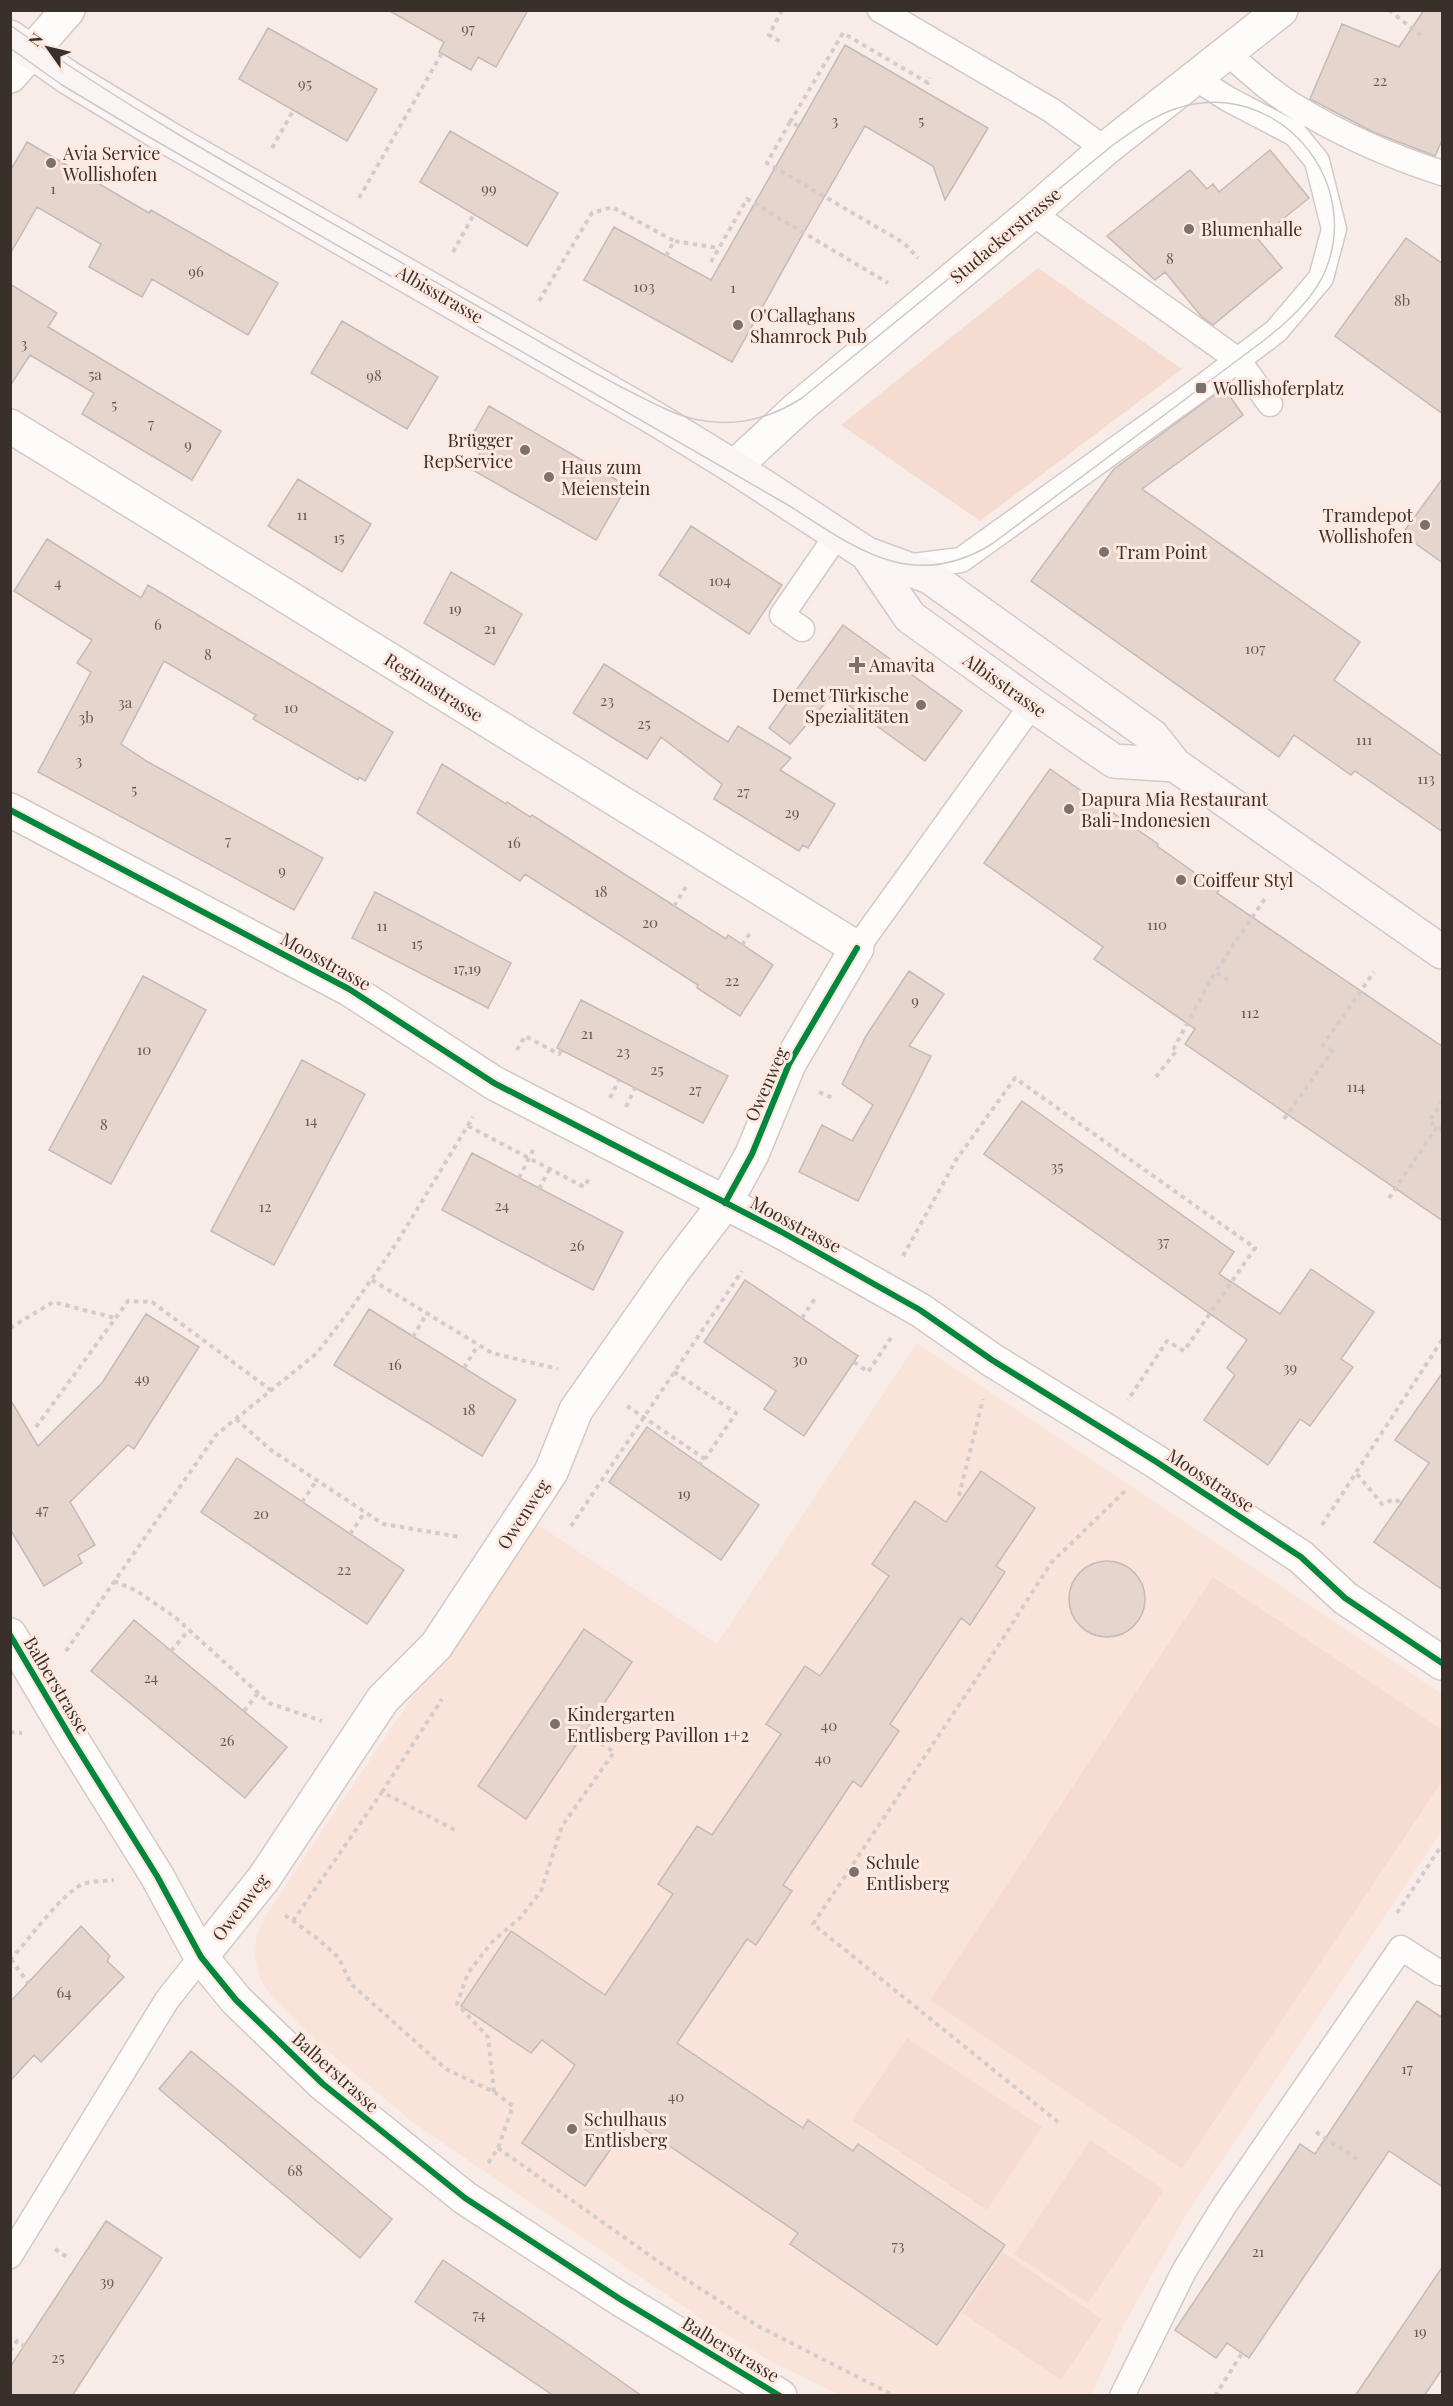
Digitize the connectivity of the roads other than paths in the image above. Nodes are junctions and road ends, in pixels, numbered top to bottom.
1 (69, 10) edge
2 (880, 10) edge
3 (1281, 10) edge
4 (21, 44) edge
5 (1227, 53) junction
6 (10, 76) edge
7 (1195, 78) junction
8 (1105, 149) junction
9 (1443, 173) edge
10 (1032, 213) junction
11 (1238, 360) junction
12 (1270, 404) dead end
13 (10, 426) edge
14 (734, 467) junction
15 (837, 535) junction
16 (867, 554) junction
17 (802, 629) dead end
18 (1021, 720) dead end
19 (1175, 765) junction
20 (10, 810) edge
21 (857, 948) junction
22 (1443, 952) edge
23 (725, 1203) junction
24 (10, 1635) edge
25 (1443, 1663) edge
26 (201, 1957) junction
27 (1440, 1973) dead end
28 (10, 2256) edge
29 (780, 2396) edge
30 (1122, 2396) edge

1 - 4 street
2 - 8 lane
3 - 5 street, Studackerstrasse
4 - 6 street
4 - 14 main road, Albisstrasse
5 - 7 street, Studackerstrasse
5 - 9 lane
7 - 8 street, Studackerstrasse
7 - 11 lane
8 - 10 street, Studackerstrasse
10 - 11 lane
10 - 14 street, Studackerstrasse
11 - 12 lane
11 - 16 lane
13 - 21 street, Reginastrasse
14 - 15 main road, Albisstrasse
15 - 16 main road, Albisstrasse
15 - 17 lane
16 - 19 main road, Albisstrasse
16 - 19 main road, Albisstrasse
18 - 21 lane, Owenweg
19 - 22 main road, Albisstrasse
20 - 23 street, Moosstrasse
21 - 23 street, Owenweg
23 - 25 street, Moosstrasse
23 - 26 street, Owenweg
24 - 26 street, Balberstrasse
26 - 28 lane, Owenweg
26 - 29 street, Balberstrasse
27 - 30 lane

